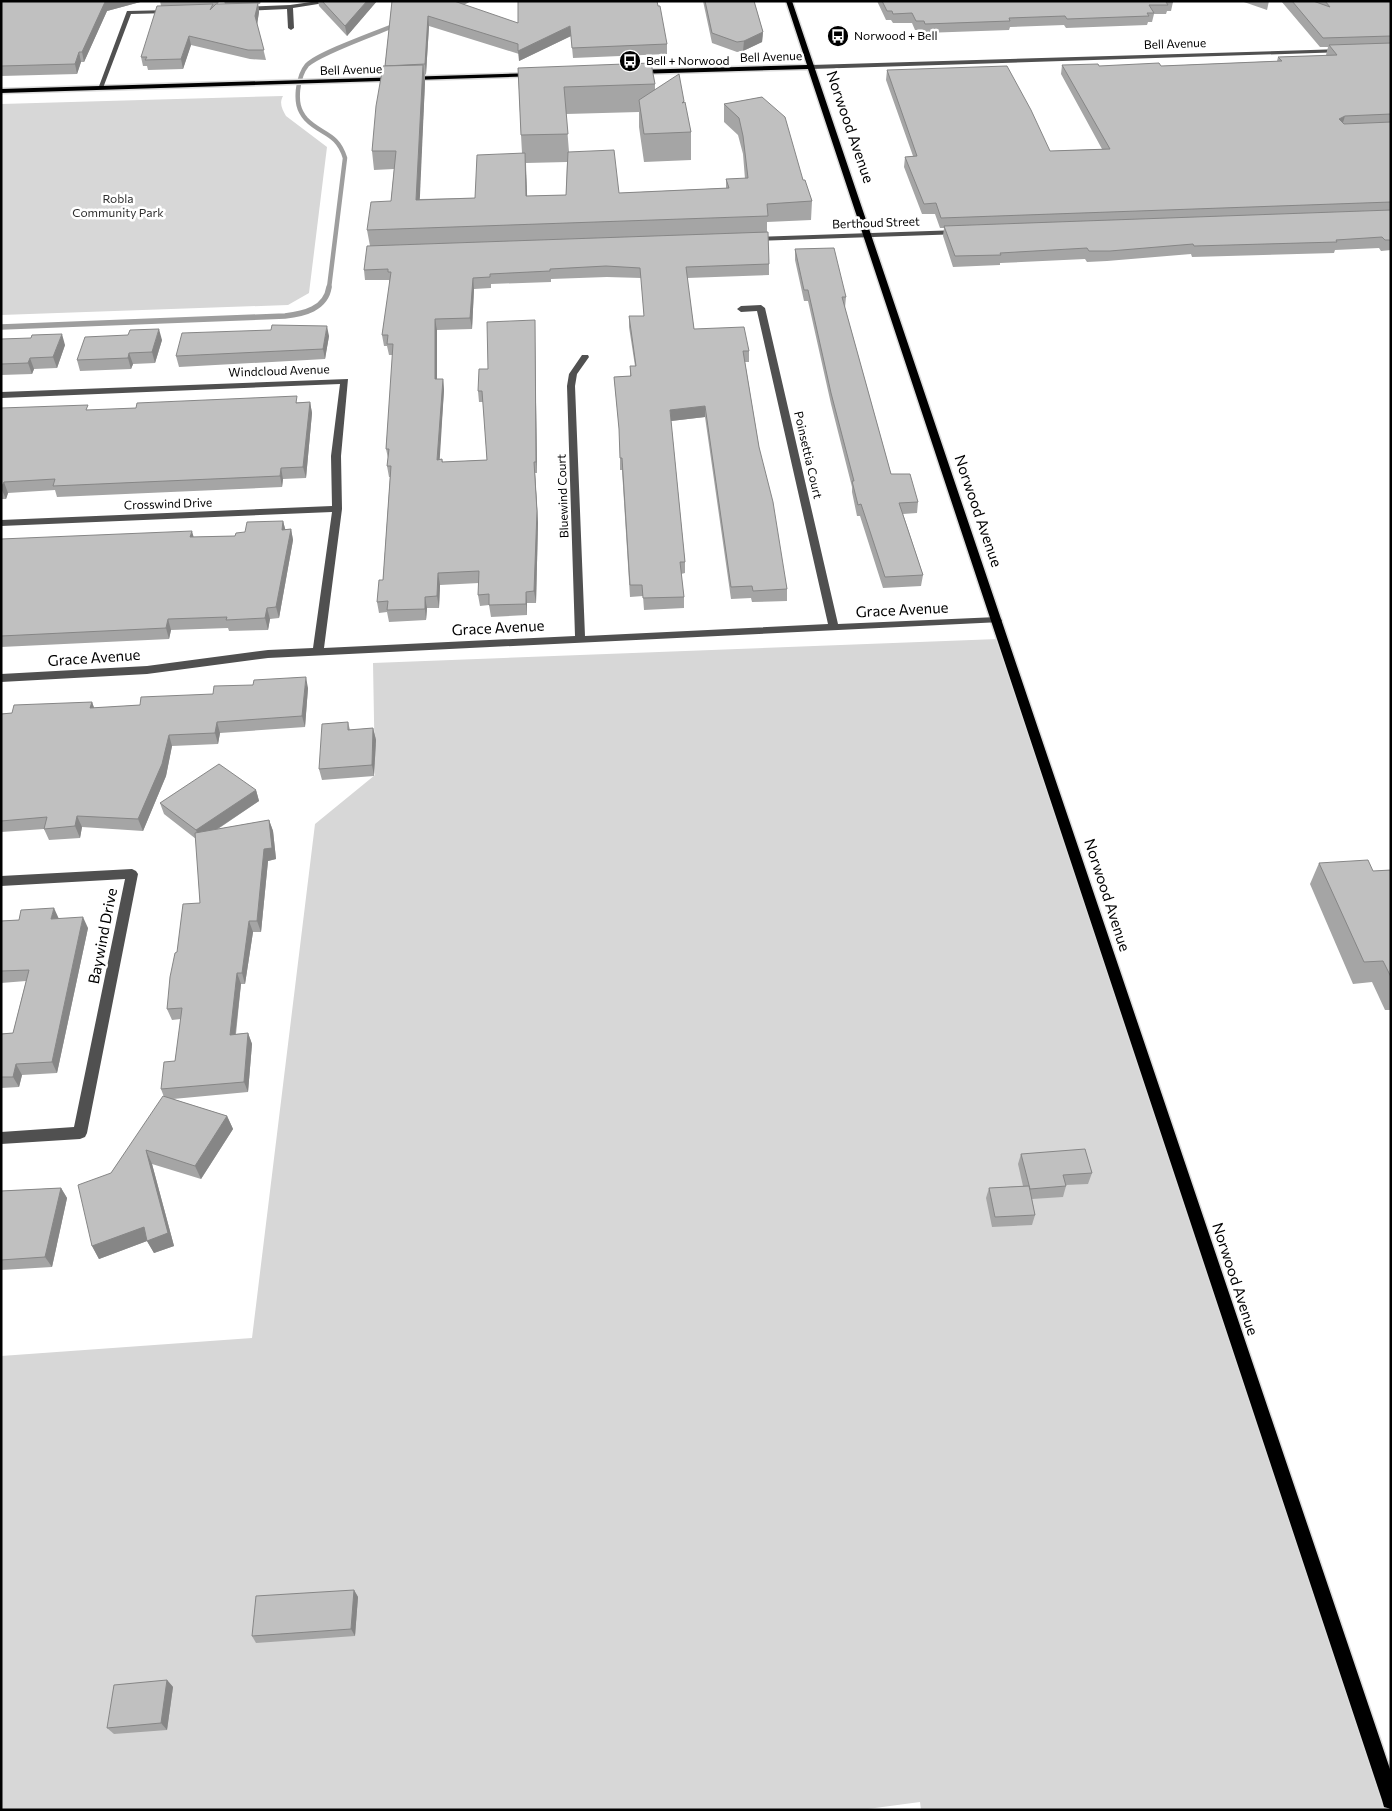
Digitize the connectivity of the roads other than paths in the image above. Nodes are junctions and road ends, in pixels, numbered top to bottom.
1 (334, 1) edge
2 (789, 1) edge
3 (290, 7) junction
4 (236, 9) edge
5 (178, 11) edge
6 (292, 28) dead end
7 (1352, 50) edge
8 (811, 67) junction
9 (624, 72) edge
10 (547, 75) edge
11 (100, 88) junction
12 (1, 91) edge
13 (966, 232) edge
14 (867, 235) junction
15 (739, 240) edge
16 (741, 309) dead end
17 (585, 357) dead end
18 (1, 395) edge
19 (337, 509) junction
20 (1, 523) edge
21 (997, 620) junction
22 (834, 628) junction
23 (580, 639) junction
24 (318, 651) junction
25 (1, 678) edge
26 (1, 881) edge
27 (1, 1138) edge
28 (1391, 1800) edge

1 - 3 street
2 - 8 main road, Norwood Avenue
3 - 4 street
3 - 6 street
5 - 11 street
7 - 8 street, Bell Avenue
8 - 9 main road, Bell Avenue
8 - 14 main road, Norwood Avenue
10 - 11 main road, Bell Avenue
11 - 12 main road, Bell Avenue
13 - 14 street, Berthoud Street
14 - 15 street, Berthoud Street
14 - 21 main road, Norwood Avenue
16 - 22 street, Poinsettia Court
17 - 23 street, Bluewind Court
18 - 19 street, Windcloud Avenue
19 - 20 street, Crosswind Drive
19 - 24 street, Windcloud Avenue
21 - 22 street, Grace Avenue
21 - 28 main road, Norwood Avenue
22 - 23 street, Grace Avenue
23 - 24 street, Grace Avenue
24 - 25 street, Grace Avenue
26 - 27 street, Baywind Drive

